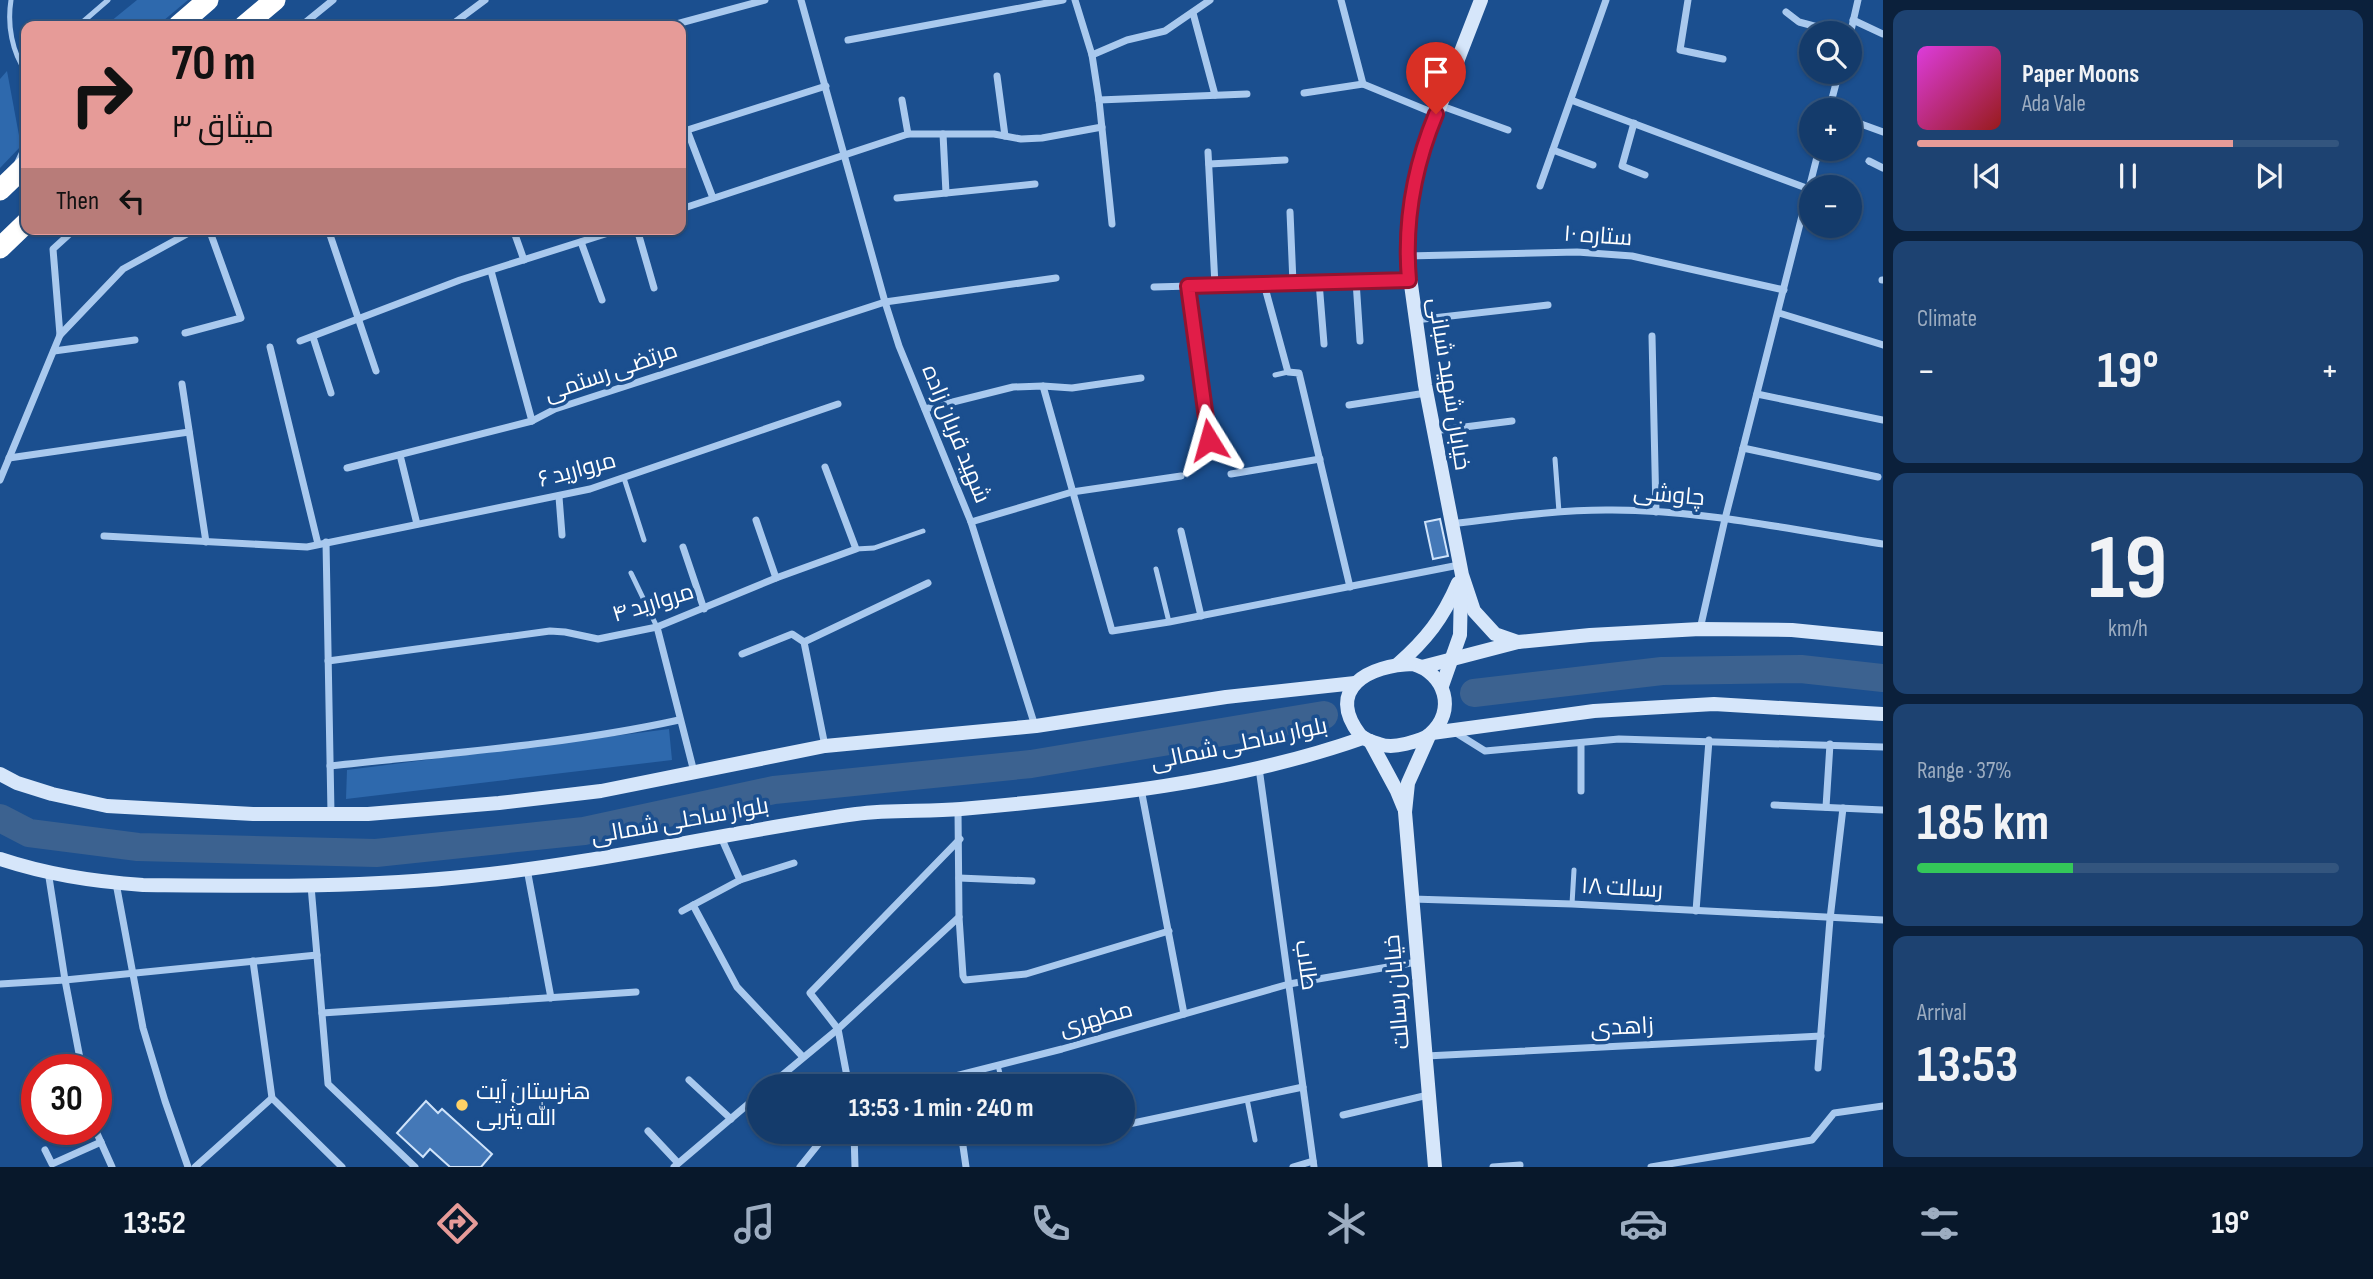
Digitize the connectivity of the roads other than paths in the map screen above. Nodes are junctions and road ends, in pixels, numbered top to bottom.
1 (11, 0) edge
2 (108, 0) edge
3 (208, 0) edge
4 (275, 0) edge
5 (333, 0) edge
6 (485, 0) edge
7 (765, 0) edge
8 (802, 0) edge
9 (1063, 0) edge
10 (1075, 0) edge
11 (1210, 0) edge
12 (1342, 0) edge
13 (1480, 0) edge
14 (1606, 0) edge
15 (1688, 0) edge
16 (1858, 0) edge
17 (1786, 12) dead end
18 (1193, 13) junction
19 (1853, 20) joint
20 (84, 21) edge
21 (184, 21) edge
22 (254, 21) edge
23 (307, 21) edge
24 (457, 21) edge
25 (686, 21) edge
26 (1799, 22) edge
27 (1883, 34) edge
28 (848, 40) dead end
29 (1092, 55) junction
30 (1723, 59) dead end
31 (21, 65) edge
32 (997, 76) dead end
33 (1363, 84) junction
34 (826, 86) junction
35 (1304, 93) dead end
36 (1247, 94) dead end
37 (1215, 96) junction
38 (902, 100) dead end
39 (1099, 100) junction
40 (1571, 100) junction
41 (1438, 110) junction
42 (1634, 123) junction
43 (1862, 124) edge
44 (1102, 127) junction
45 (686, 130) edge
46 (1508, 130) dead end
47 (1883, 132) edge
48 (908, 134) junction
49 (943, 134) junction
50 (686, 136) edge
51 (1005, 136) junction
52 (1553, 150) junction
53 (1208, 152) dead end
54 (21, 153) edge
55 (846, 154) junction
56 (1285, 160) dead end
57 (1869, 161) dead end
58 (1209, 164) junction
59 (1593, 166) dead end
60 (1883, 168) edge
61 (21, 170) edge
62 (1645, 175) dead end
63 (1035, 184) dead end
64 (1799, 185) edge
65 (1540, 186) dead end
66 (3, 187) edge
67 (946, 193) junction
68 (713, 198) junction
69 (897, 198) dead end
70 (686, 207) edge
71 (1290, 212) dead end
72 (1112, 224) dead end
73 (21, 228) edge
74 (1799, 229) edge
75 (68, 235) edge
76 (184, 235) edge
77 (211, 235) edge
78 (330, 235) edge
79 (515, 235) edge
80 (603, 235) edge
81 (639, 235) edge
82 (581, 242) junction
83 (0, 248) edge
84 (1407, 257) junction
85 (524, 260) junction
86 (491, 271) junction
87 (1056, 278) dead end
88 (1409, 280) junction
89 (1356, 281) junction
90 (1319, 282) junction
91 (1293, 283) junction
92 (1264, 284) junction
93 (1215, 285) junction
94 (1188, 286) junction
95 (1154, 287) dead end
96 (654, 288) dead end
97 (1784, 290) junction
98 (602, 300) dead end
99 (885, 303) junction
100 (1549, 305) dead end
101 (1779, 313) junction
102 (360, 320) junction
103 (1415, 320) junction
104 (184, 333) dead end
105 (60, 335) junction
106 (313, 337) junction
107 (1652, 337) dead end
108 (135, 340) dead end
109 (300, 341) dead end
110 (1360, 341) dead end
111 (1324, 344) dead end
112 (1883, 345) edge
113 (270, 347) dead end
114 (54, 351) junction
115 (376, 371) dead end
116 (1288, 372) junction
117 (1275, 375) dead end
118 (1141, 378) dead end
119 (182, 384) dead end
120 (1043, 386) junction
121 (331, 393) dead end
122 (1426, 393) junction
123 (1758, 394) junction
124 (838, 404) dead end
125 (1349, 405) dead end
126 (925, 409) junction
127 (1883, 420) edge
128 (533, 421) junction
129 (1512, 421) dead end
130 (1433, 431) junction
131 (190, 432) junction
132 (1212, 443) dead end
133 (1743, 448) junction
134 (400, 455) junction
135 (9, 458) junction
136 (1320, 459) junction
137 (1555, 459) dead end
138 (825, 467) dead end
139 (347, 468) dead end
140 (1231, 474) dead end
141 (1181, 476) dead end
142 (1878, 477) dead end
143 (624, 478) junction
144 (0, 480) edge
145 (1072, 492) junction
146 (559, 497) junction
147 (1559, 512) junction
148 (1656, 512) junction
149 (1725, 519) junction
150 (756, 520) dead end
151 (971, 522) junction
152 (417, 524) junction
153 (1450, 524) junction
154 (923, 531) dead end
155 (1181, 531) dead end
156 (562, 535) dead end
157 (104, 536) dead end
158 (644, 540) dead end
159 (206, 542) junction
160 (326, 542) junction
161 (317, 544) junction
162 (1883, 544) edge
163 (683, 547) dead end
164 (856, 549) junction
165 (1156, 569) dead end
166 (1461, 570) junction
167 (631, 573) dead end
168 (776, 578) junction
169 (928, 583) dead end
170 (1350, 587) junction
171 (704, 609) junction
172 (1201, 616) junction
173 (1169, 622) junction
174 (657, 627) junction
175 (1700, 629) junction
176 (1883, 639) edge
177 (804, 642) junction
178 (1518, 642) junction
179 (742, 654) dead end
180 (1451, 658) junction
181 (328, 661) junction
182 (1397, 665) junction
183 (1422, 667) junction
184 (1354, 683) junction
185 (1442, 685) junction
186 (1883, 714) edge
187 (680, 720) junction
188 (1035, 726) junction
189 (1452, 731) junction
190 (1430, 734) junction
191 (1367, 739) junction
192 (1709, 740) junction
193 (1581, 743) junction
194 (1830, 744) junction
195 (825, 746) junction
196 (1883, 747) edge
197 (330, 766) junction
198 (1259, 768) junction
199 (694, 772) junction
200 (0, 774) edge
201 (1141, 789) junction
202 (1581, 790) dead end
203 (1773, 805) dead end
204 (1826, 807) junction
205 (1843, 808) junction
206 (958, 810) junction
207 (1883, 810) edge
208 (1405, 812) junction
209 (331, 814) junction
210 (721, 837) junction
211 (960, 839) junction
212 (0, 859) edge
213 (794, 863) dead end
214 (527, 869) junction
215 (1574, 870) dead end
216 (48, 871) junction
217 (959, 878) junction
218 (740, 880) junction
219 (1031, 881) dead end
220 (116, 883) junction
221 (311, 886) junction
222 (1411, 900) junction
223 (1572, 904) junction
224 (693, 905) junction
225 (682, 911) dead end
226 (1696, 911) junction
227 (959, 917) junction
228 (1830, 919) junction
229 (1883, 920) edge
230 (1169, 931) junction
231 (317, 955) junction
232 (253, 961) junction
233 (1417, 962) junction
234 (134, 973) junction
235 (65, 980) junction
236 (0, 984) edge
237 (1289, 984) junction
238 (636, 992) dead end
239 (551, 998) junction
240 (322, 1013) junction
241 (1184, 1014) junction
242 (838, 1029) junction
243 (1821, 1036) junction
244 (79, 1054) edge
245 (1426, 1056) junction
246 (803, 1057) junction
247 (998, 1065) junction
248 (1818, 1068) dead end
249 (783, 1074) edge
250 (847, 1074) edge
251 (961, 1074) edge
252 (1000, 1074) edge
253 (689, 1080) dead end
254 (1303, 1087) junction
255 (1428, 1095) junction
256 (272, 1098) junction
257 (1247, 1099) junction
258 (747, 1105) edge
259 (1883, 1106) edge
260 (1343, 1115) dead end
261 (731, 1119) junction
262 (1135, 1123) edge
263 (648, 1131) dead end
264 (1255, 1140) dead end
265 (818, 1144) edge
266 (854, 1144) edge
267 (963, 1144) edge
268 (94, 1145) edge
269 (102, 1145) edge
270 (46, 1150) dead end
271 (1314, 1164) edge
272 (676, 1165) edge
273 (1520, 1165) edge
274 (112, 1167) edge
275 (188, 1167) edge
276 (195, 1167) edge
277 (342, 1167) edge
278 (415, 1167) edge
279 (800, 1167) edge
280 (855, 1167) edge
281 (966, 1167) edge
282 (1293, 1167) edge
283 (1435, 1167) edge
284 (1493, 1167) edge
285 (1651, 1167) edge

1 - 31 lane
2 - 20 lane
3 - 21 highway
4 - 22 highway
5 - 23 street
6 - 24 street
7 - 25 street
8 - 34 street, شهید قربان زاده
9 - 28 street
10 - 29 street
11 - 18 street
12 - 33 street
13 - 41 main road, خیابان شهید شبانی
14 - 40 street
15 - 30 street
16 - 19 street
17 - 26 street
18 - 29 street
18 - 37 street
19 - 27 street
29 - 39 street
32 - 51 street
33 - 35 street
33 - 41 street
34 - 45 street
34 - 55 street, شهید قربان زاده
36 - 37 street
37 - 39 street
38 - 48 street
39 - 44 street
40 - 42 street
40 - 52 street
41 - 46 street
41 - 84 main road, خیابان شهید شبانی
42 - 62 street
42 - 64 street
43 - 47 street
44 - 51 street
44 - 72 street
48 - 49 street
48 - 55 street
49 - 51 street
49 - 67 street
50 - 68 street
52 - 59 street
52 - 65 street
53 - 58 street
54 - 66 lane
55 - 68 street
55 - 99 street, شهید قربان زاده
56 - 58 street
57 - 60 street
58 - 93 street
61 - 66 highway
63 - 67 street
67 - 69 street
68 - 70 street
71 - 91 street
73 - 83 highway
74 - 97 street
75 - 105 street
76 - 105 street
77 - 104 street
78 - 102 street
79 - 85 street
80 - 82 street
81 - 96 street
82 - 85 street
82 - 98 street
84 - 88 main road, خیابان شهید شبانی
84 - 97 street, ستاره ۱۰
85 - 86 street
86 - 102 street
86 - 128 street
87 - 99 street, مرتضی رستمی
88 - 89 street
88 - 103 main road, خیابان شهید شبانی
89 - 90 street
89 - 110 street
90 - 91 street
90 - 111 street
91 - 92 street
92 - 93 street
92 - 116 street
93 - 94 street
94 - 95 street
94 - 132 street
97 - 101 street
99 - 126 street, شهید قربان زاده
99 - 128 street, مرتضی رستمی
100 - 103 street
101 - 112 street
101 - 123 street
102 - 106 street
102 - 115 street
103 - 122 main road, خیابان شهید شبانی
105 - 114 street
106 - 109 street
106 - 121 street
107 - 148 street
108 - 114 street
113 - 161 street
114 - 135 street
116 - 117 lane
116 - 136 street
118 - 120 street
119 - 131 street
120 - 126 street
120 - 145 street
122 - 125 street
122 - 130 main road, خیابان شهید شبانی
123 - 127 street
123 - 133 street
124 - 143 street, مروارید ۶
126 - 151 street, شهید قربان زاده
128 - 134 street, مرتضی رستمی
129 - 130 street
130 - 153 main road, خیابان شهید شبانی
131 - 135 street
131 - 159 street
133 - 142 street
133 - 149 street
134 - 139 street, مرتضی رستمی
134 - 152 street
135 - 144 street
136 - 140 street
136 - 170 street
137 - 147 lane
138 - 164 street
141 - 145 street
143 - 146 street, مروارید ۶
143 - 158 lane
145 - 151 street
145 - 173 street
146 - 152 street, مروارید ۶
146 - 156 street
147 - 148 street, چاوشی
147 - 153 street, چاوشی
148 - 149 street, چاوشی
149 - 162 street, چاوشی
149 - 175 street
150 - 168 street
151 - 188 street, شهید قربان زاده
152 - 160 street, مروارید ۶
153 - 166 main road, خیابان شهید شبانی
154 - 164 lane
155 - 172 street
157 - 159 street, مروارید ۶
159 - 161 street, مروارید ۶
160 - 161 street, مروارید ۶
160 - 181 street
163 - 171 street
164 - 168 street, مروارید ۴
165 - 173 lane
166 - 170 street
166 - 178 main road, خیابان شهید شبانی
166 - 180 main road, خیابان شهید شبانی
166 - 182 main road
167 - 174 lane
168 - 171 street, مروارید ۴
169 - 177 street
170 - 172 street
171 - 174 street, مروارید ۴
172 - 173 street
174 - 181 street, مروارید ۴
174 - 187 street
175 - 176 main road
175 - 178 main road
177 - 179 street
177 - 195 street
178 - 180 main road
180 - 183 main road
180 - 185 main road, خیابان شهید شبانی
181 - 197 street
182 - 183 main road
182 - 184 main road
183 - 185 main road
184 - 188 main road, بلوار ساحلی شمالی
184 - 191 main road
185 - 190 main road
186 - 189 main road
187 - 197 street
187 - 199 street
188 - 195 main road, بلوار ساحلی شمالی
189 - 190 main road
189 - 193 street
190 - 191 main road
190 - 208 main road, خیابان رسالت
191 - 198 main road, بلوار ساحلی شمالی
191 - 208 main road, خیابان رسالت
192 - 193 street
192 - 194 street
192 - 226 street
193 - 202 street
194 - 196 street
194 - 204 street
195 - 199 main road, بلوار ساحلی شمالی
197 - 209 street
198 - 201 main road, بلوار ساحلی شمالی
198 - 237 street, طلاب
199 - 209 main road, بلوار ساحلی شمالی
200 - 209 main road, بلوار ساحلی شمالی
201 - 206 main road, بلوار ساحلی شمالی
201 - 230 street
203 - 204 street
204 - 205 street
205 - 207 street
205 - 228 street
206 - 210 main road, بلوار ساحلی شمالی
206 - 211 street
208 - 222 main road, خیابان رسالت
210 - 214 main road, بلوار ساحلی شمالی
210 - 218 street
211 - 217 street
211 - 242 street
212 - 216 main road, بلوار ساحلی شمالی
213 - 218 street
214 - 221 main road, بلوار ساحلی شمالی
214 - 239 street
215 - 223 lane
216 - 220 main road, بلوار ساحلی شمالی
216 - 235 street
217 - 219 street
217 - 227 street
218 - 224 street
220 - 221 main road, بلوار ساحلی شمالی
220 - 234 street
221 - 231 street
222 - 223 street, رسالت ۱۸
222 - 233 main road, خیابان رسالت
223 - 226 street, رسالت ۱۸
224 - 225 street
224 - 246 street
226 - 228 street, رسالت ۱۸
227 - 230 street
227 - 242 street
228 - 229 street, رسالت ۱۸
228 - 243 street
230 - 241 street
231 - 232 street
231 - 240 street
232 - 234 street
232 - 256 street
233 - 237 street, مطهری
233 - 245 main road, خیابان رسالت
234 - 235 street
234 - 275 street
235 - 236 street
235 - 244 street
237 - 241 street, مطهری
237 - 254 street, طلاب
238 - 239 street
239 - 240 street
240 - 278 street
241 - 247 street, مطهری
242 - 246 street
242 - 250 street
243 - 245 street, زاهدی
243 - 248 street
245 - 255 main road, خیابان رسالت
246 - 249 street
247 - 251 street, مطهری
247 - 252 lane
253 - 261 street
254 - 257 street
254 - 271 street, طلاب
255 - 260 street
255 - 283 main road, خیابان رسالت
256 - 276 street
256 - 277 street
257 - 262 street
257 - 264 lane
258 - 261 street
259 - 285 street
261 - 272 street
263 - 272 street
265 - 279 street
266 - 280 street
267 - 281 street
268 - 270 street
269 - 274 street
271 - 282 street
273 - 284 street

